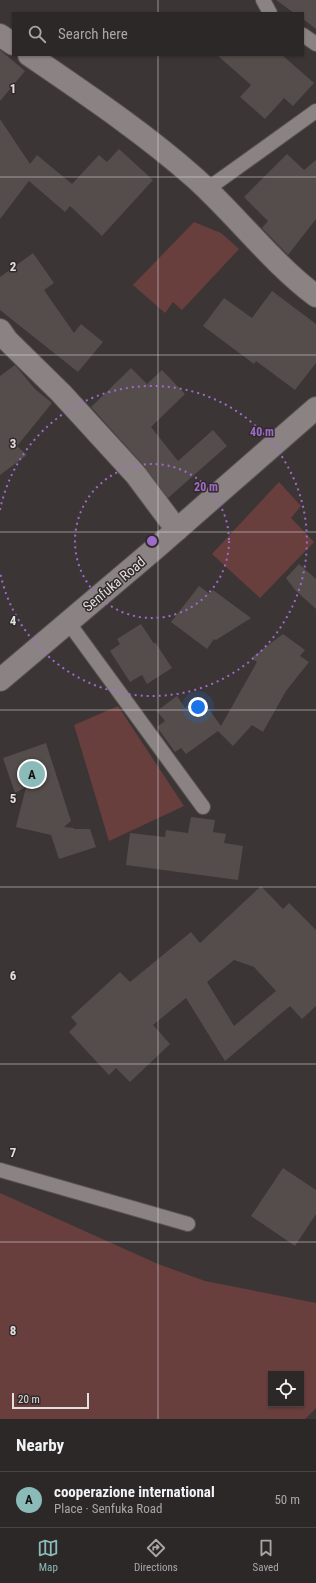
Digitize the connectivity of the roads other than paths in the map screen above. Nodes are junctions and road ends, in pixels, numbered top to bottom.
1 (263, 0) edge
2 (269, 12) edge
3 (0, 35) edge
4 (304, 36) edge
5 (12, 43) edge
6 (316, 44) edge
7 (30, 56) edge
8 (316, 111) edge
9 (206, 190) junction
10 (316, 296) edge
11 (2, 338) edge
12 (316, 408) edge
13 (177, 530) junction
14 (68, 622) junction
15 (0, 680) edge
16 (203, 807) dead end
17 (0, 1170) edge
18 (188, 1224) dead end

1 - 2 lane
3 - 5 street
4 - 6 lane
7 - 9 street
8 - 9 lane
9 - 10 street
11 - 13 street
12 - 13 street, Senfuka Road
13 - 14 street, Senfuka Road
14 - 15 street, Senfuka Road
14 - 16 lane
17 - 18 lane

